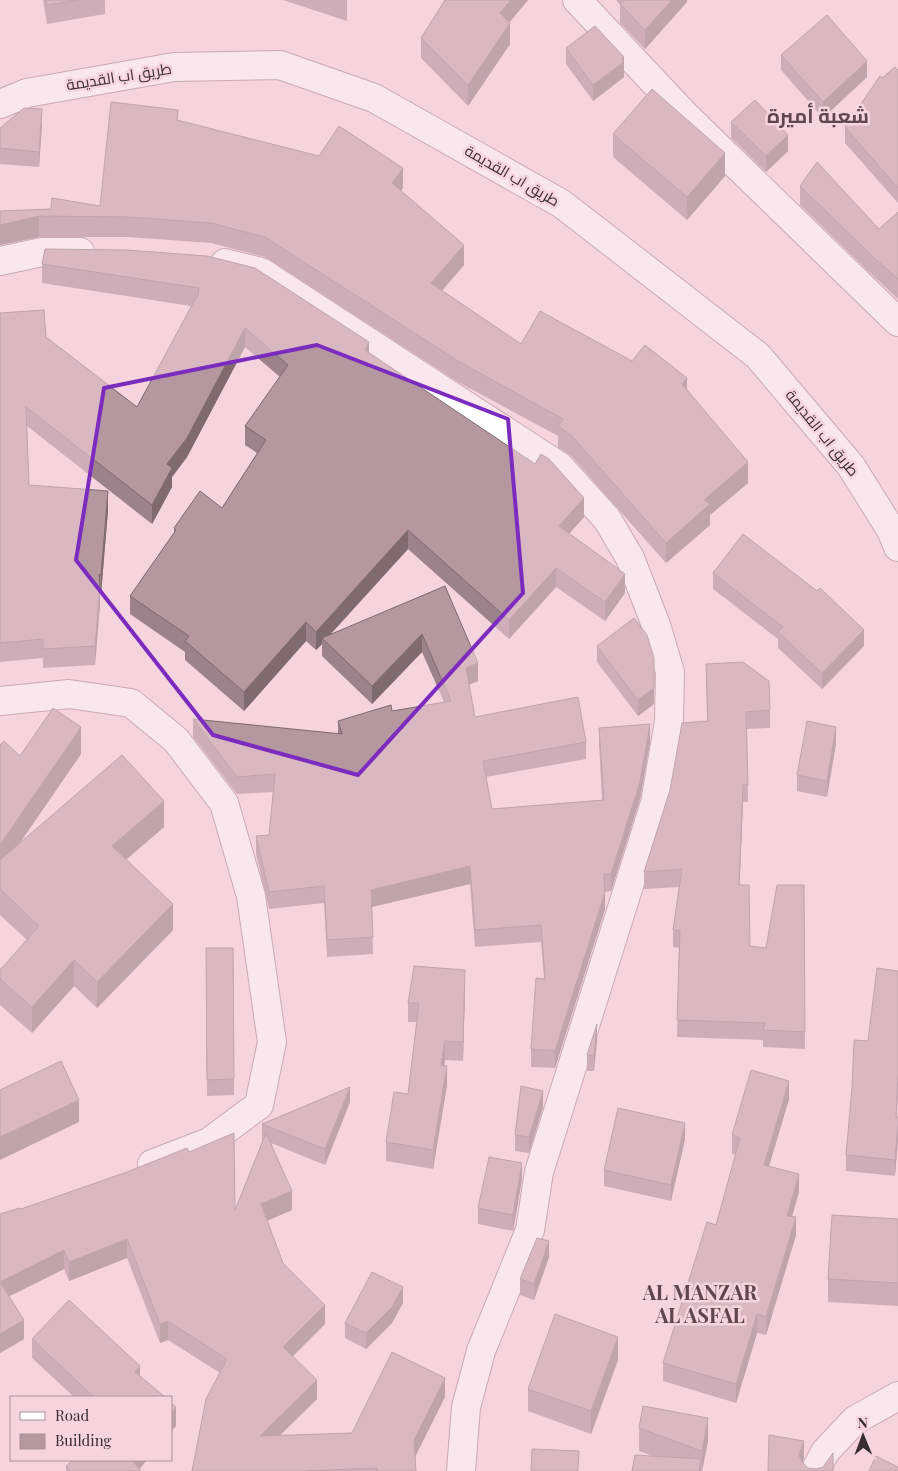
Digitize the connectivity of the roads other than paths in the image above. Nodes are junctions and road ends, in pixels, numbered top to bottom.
1 (577, 0) edge
2 (0, 104) edge
3 (109, 253) edge
4 (201, 258) edge
5 (0, 261) edge
6 (898, 322) edge
7 (898, 547) edge
8 (0, 701) edge
9 (130, 1172) edge
10 (898, 1396) edge
11 (461, 1471) edge
12 (815, 1471) edge

1 - 6 street
2 - 7 street, طريق اب القديمة
3 - 5 street
4 - 11 street
8 - 9 street
10 - 12 street

